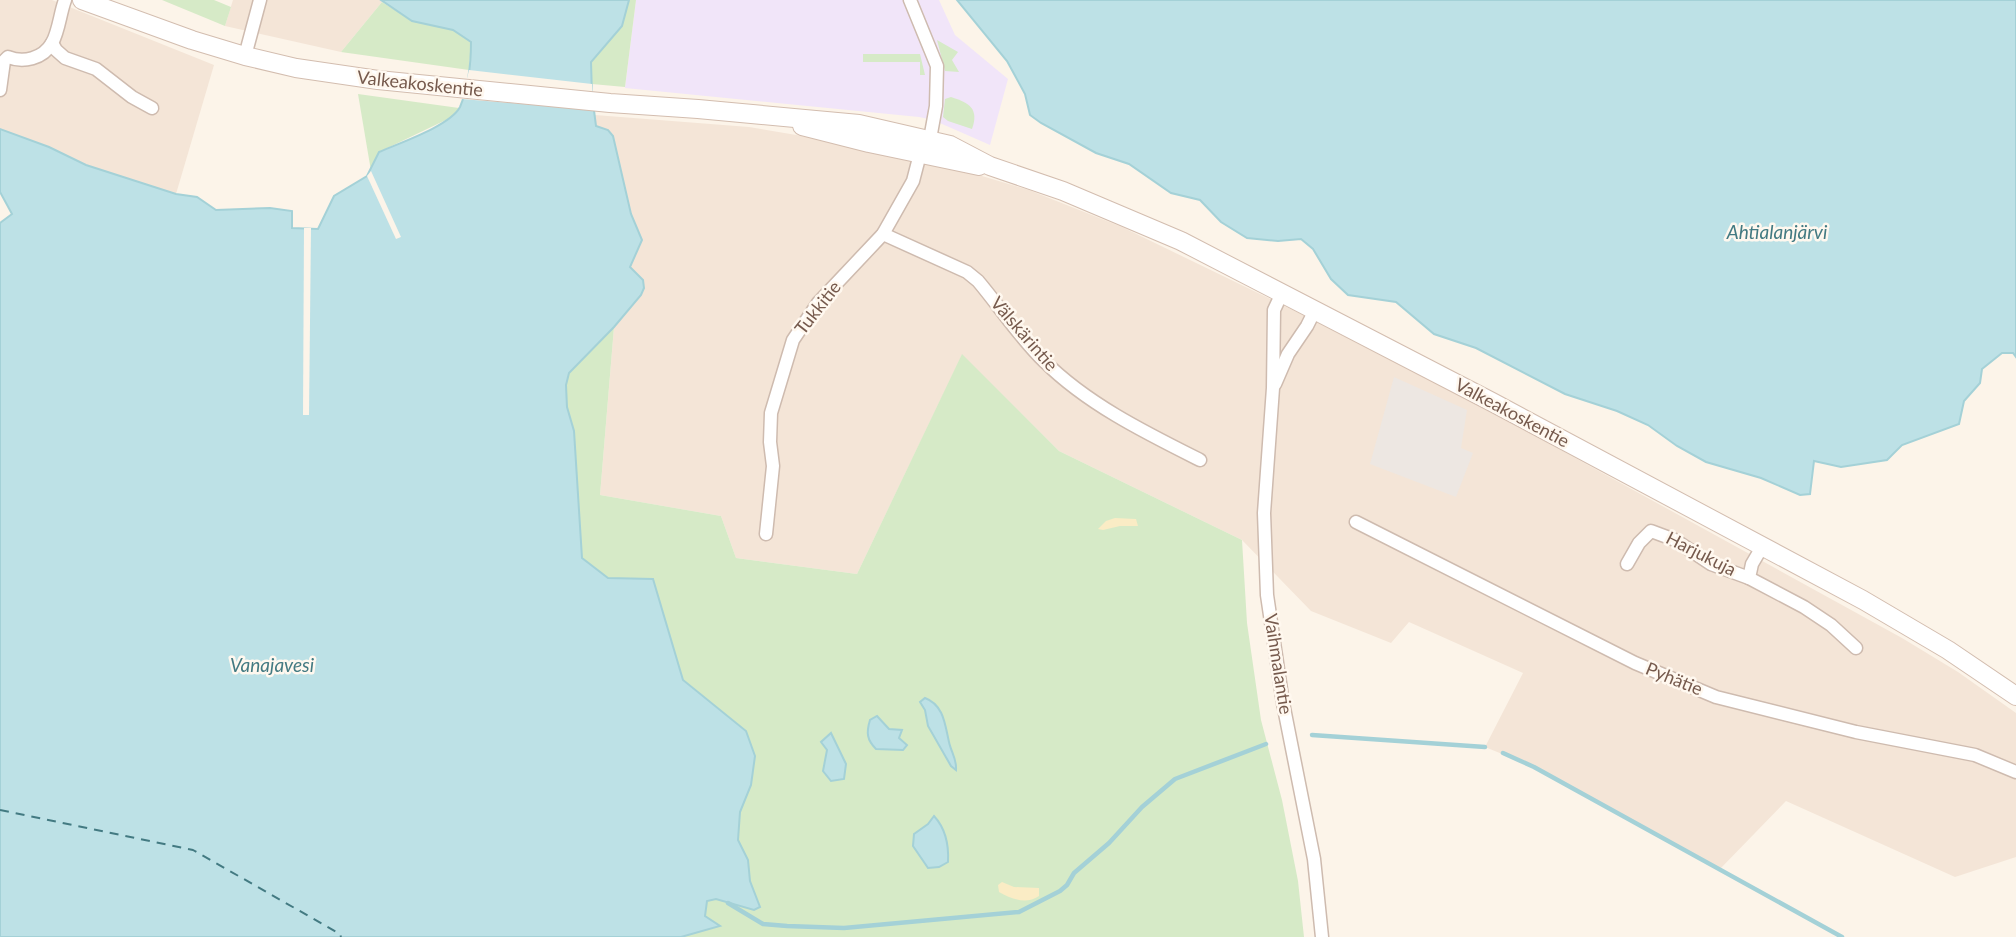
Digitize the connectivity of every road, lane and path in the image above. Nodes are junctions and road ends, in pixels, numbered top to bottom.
1 (65, 0) edge
2 (82, 0) edge
3 (260, 0) edge
4 (910, 0) edge
5 (52, 43) junction
6 (245, 56) junction
7 (0, 90) edge
8 (152, 108) dead end
9 (925, 146) junction
10 (883, 233) junction
11 (1282, 293) junction
12 (1315, 310) junction
13 (1273, 388) junction
14 (1200, 460) dead end
15 (1356, 522) dead end
16 (766, 534) dead end
17 (1762, 547) junction
18 (1628, 564) dead end
19 (1749, 578) junction
20 (1856, 648) dead end
21 (2016, 696) edge
22 (2016, 772) edge
23 (1322, 937) edge

1 - 5 street
2 - 6 street, Valkeakoskentie
3 - 6 street
4 - 9 street, Tukkitie
5 - 7 street
5 - 8 street
6 - 9 street, Valkeakoskentie
9 - 10 street, Tukkitie
9 - 11 street, Valkeakoskentie
10 - 14 street, Välskärintie
10 - 16 street, Tukkitie
11 - 12 street, Valkeakoskentie
11 - 13 street, Vaihmalantie
12 - 13 street, Vaihmalantie
12 - 17 street, Valkeakoskentie
13 - 23 street, Vaihmalantie
15 - 22 street, Pyhätie
17 - 19 street, Harjukuja
17 - 21 street, Valkeakoskentie
18 - 19 street, Harjukuja
19 - 20 street, Harjukuja

